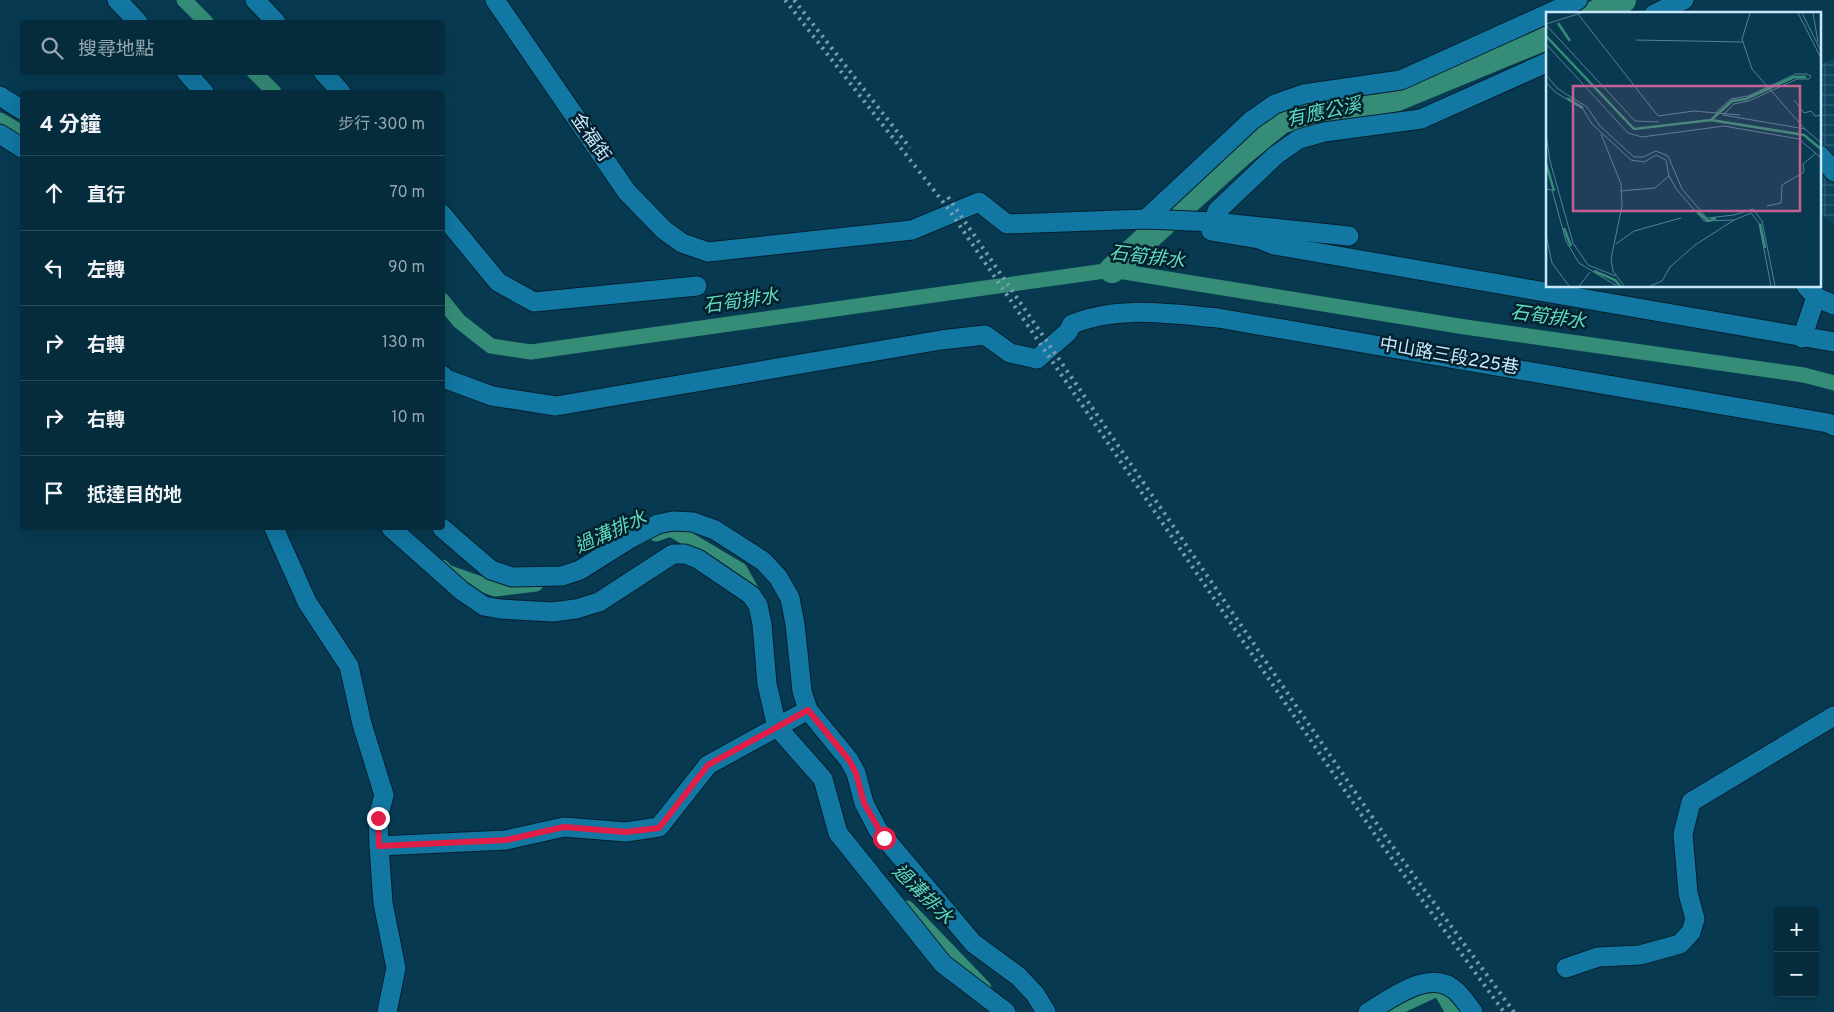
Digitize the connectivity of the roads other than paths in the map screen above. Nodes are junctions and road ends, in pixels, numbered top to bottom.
1 (117, 0) edge
2 (255, 0) edge
3 (495, 0) edge
4 (1684, 0) edge
5 (1568, 6) edge
6 (1554, 12) edge
7 (1658, 12) edge
8 (1546, 16) edge
9 (136, 20) edge
10 (274, 20) edge
11 (1546, 63) edge
12 (189, 75) edge
13 (326, 75) edge
14 (202, 90) edge
15 (339, 90) edge
16 (0, 96) edge
17 (20, 109) edge
18 (0, 134) edge
19 (20, 147) edge
20 (1822, 157) edge
21 (1834, 172) edge
22 (445, 218) edge
23 (1146, 219) junction
24 (1213, 222) junction
25 (1349, 236) dead end
26 (697, 286) dead end
27 (1811, 292) edge
28 (1834, 305) edge
29 (1802, 338) junction
30 (1834, 342) edge
31 (445, 378) edge
32 (1834, 426) edge
33 (275, 530) edge
34 (393, 530) edge
35 (444, 530) edge
36 (808, 710) junction
37 (1834, 716) edge
38 (777, 727) junction
39 (379, 846) junction
40 (1566, 968) dead end
41 (387, 1012) edge
42 (1006, 1012) edge
43 (1046, 1012) edge
44 (1368, 1012) edge
45 (1473, 1012) edge

1 - 9 street
2 - 10 street
3 - 23 street, 金福街
4 - 7 street
5 - 6 street
8 - 23 street
11 - 24 street
12 - 14 street
13 - 15 street
16 - 17 street
18 - 19 street
20 - 21 street
22 - 26 street
23 - 24 street
24 - 25 street
24 - 29 street
27 - 28 street
27 - 29 street
29 - 30 street
31 - 32 street, 中山路三段225巷
33 - 39 street
34 - 38 street
35 - 36 street
36 - 38 street
36 - 43 street
37 - 40 street
38 - 39 street
38 - 42 street
39 - 41 street
44 - 45 street

